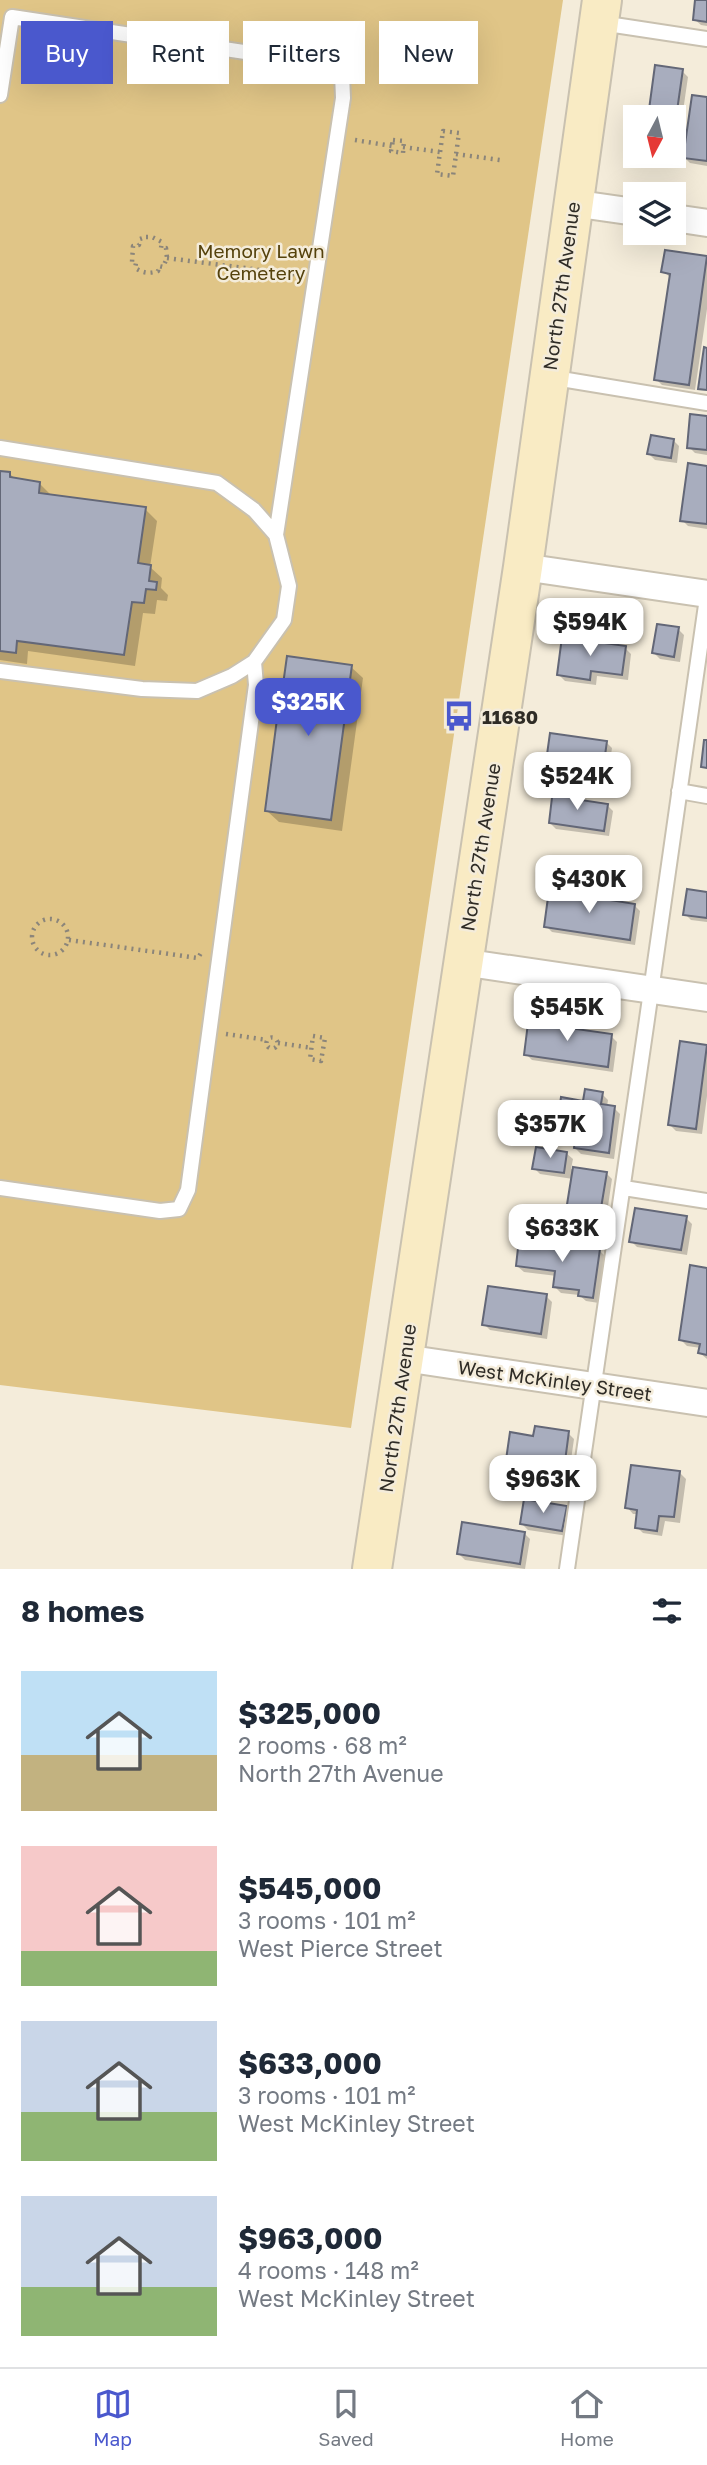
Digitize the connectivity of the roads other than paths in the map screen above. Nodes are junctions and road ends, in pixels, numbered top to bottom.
1 (600, 11) edge
2 (707, 39) edge
3 (0, 95) edge
4 (572, 203) junction
5 (623, 210) edge
6 (686, 220) edge
7 (707, 223) edge
8 (549, 377) junction
9 (707, 403) edge
10 (0, 449) edge
11 (276, 535) junction
12 (523, 567) junction
13 (707, 596) edge
14 (254, 662) junction
15 (0, 671) edge
16 (679, 791) junction
17 (707, 796) edge
18 (462, 962) junction
19 (650, 989) junction
20 (707, 999) edge
21 (0, 1188) edge
22 (624, 1188) junction
23 (707, 1201) edge
24 (404, 1358) junction
25 (594, 1386) junction
26 (707, 1403) edge
27 (372, 1569) edge
28 (567, 1569) edge

1 - 2 lane
1 - 4 main road, North 27th Avenue
3 - 11 lane
4 - 5 street
4 - 8 main road, North 27th Avenue
6 - 7 street
8 - 9 lane
8 - 12 main road, North 27th Avenue
10 - 11 lane
11 - 14 lane
12 - 13 street
12 - 18 main road, North 27th Avenue
13 - 16 lane
14 - 15 lane
14 - 21 lane
16 - 17 lane
16 - 19 lane
18 - 19 street
18 - 24 main road, North 27th Avenue
19 - 20 street
19 - 22 lane
22 - 23 lane
22 - 25 lane
24 - 25 street, West McKinley Street
24 - 27 main road, North 27th Avenue
25 - 26 street, West McKinley Street
25 - 28 lane

